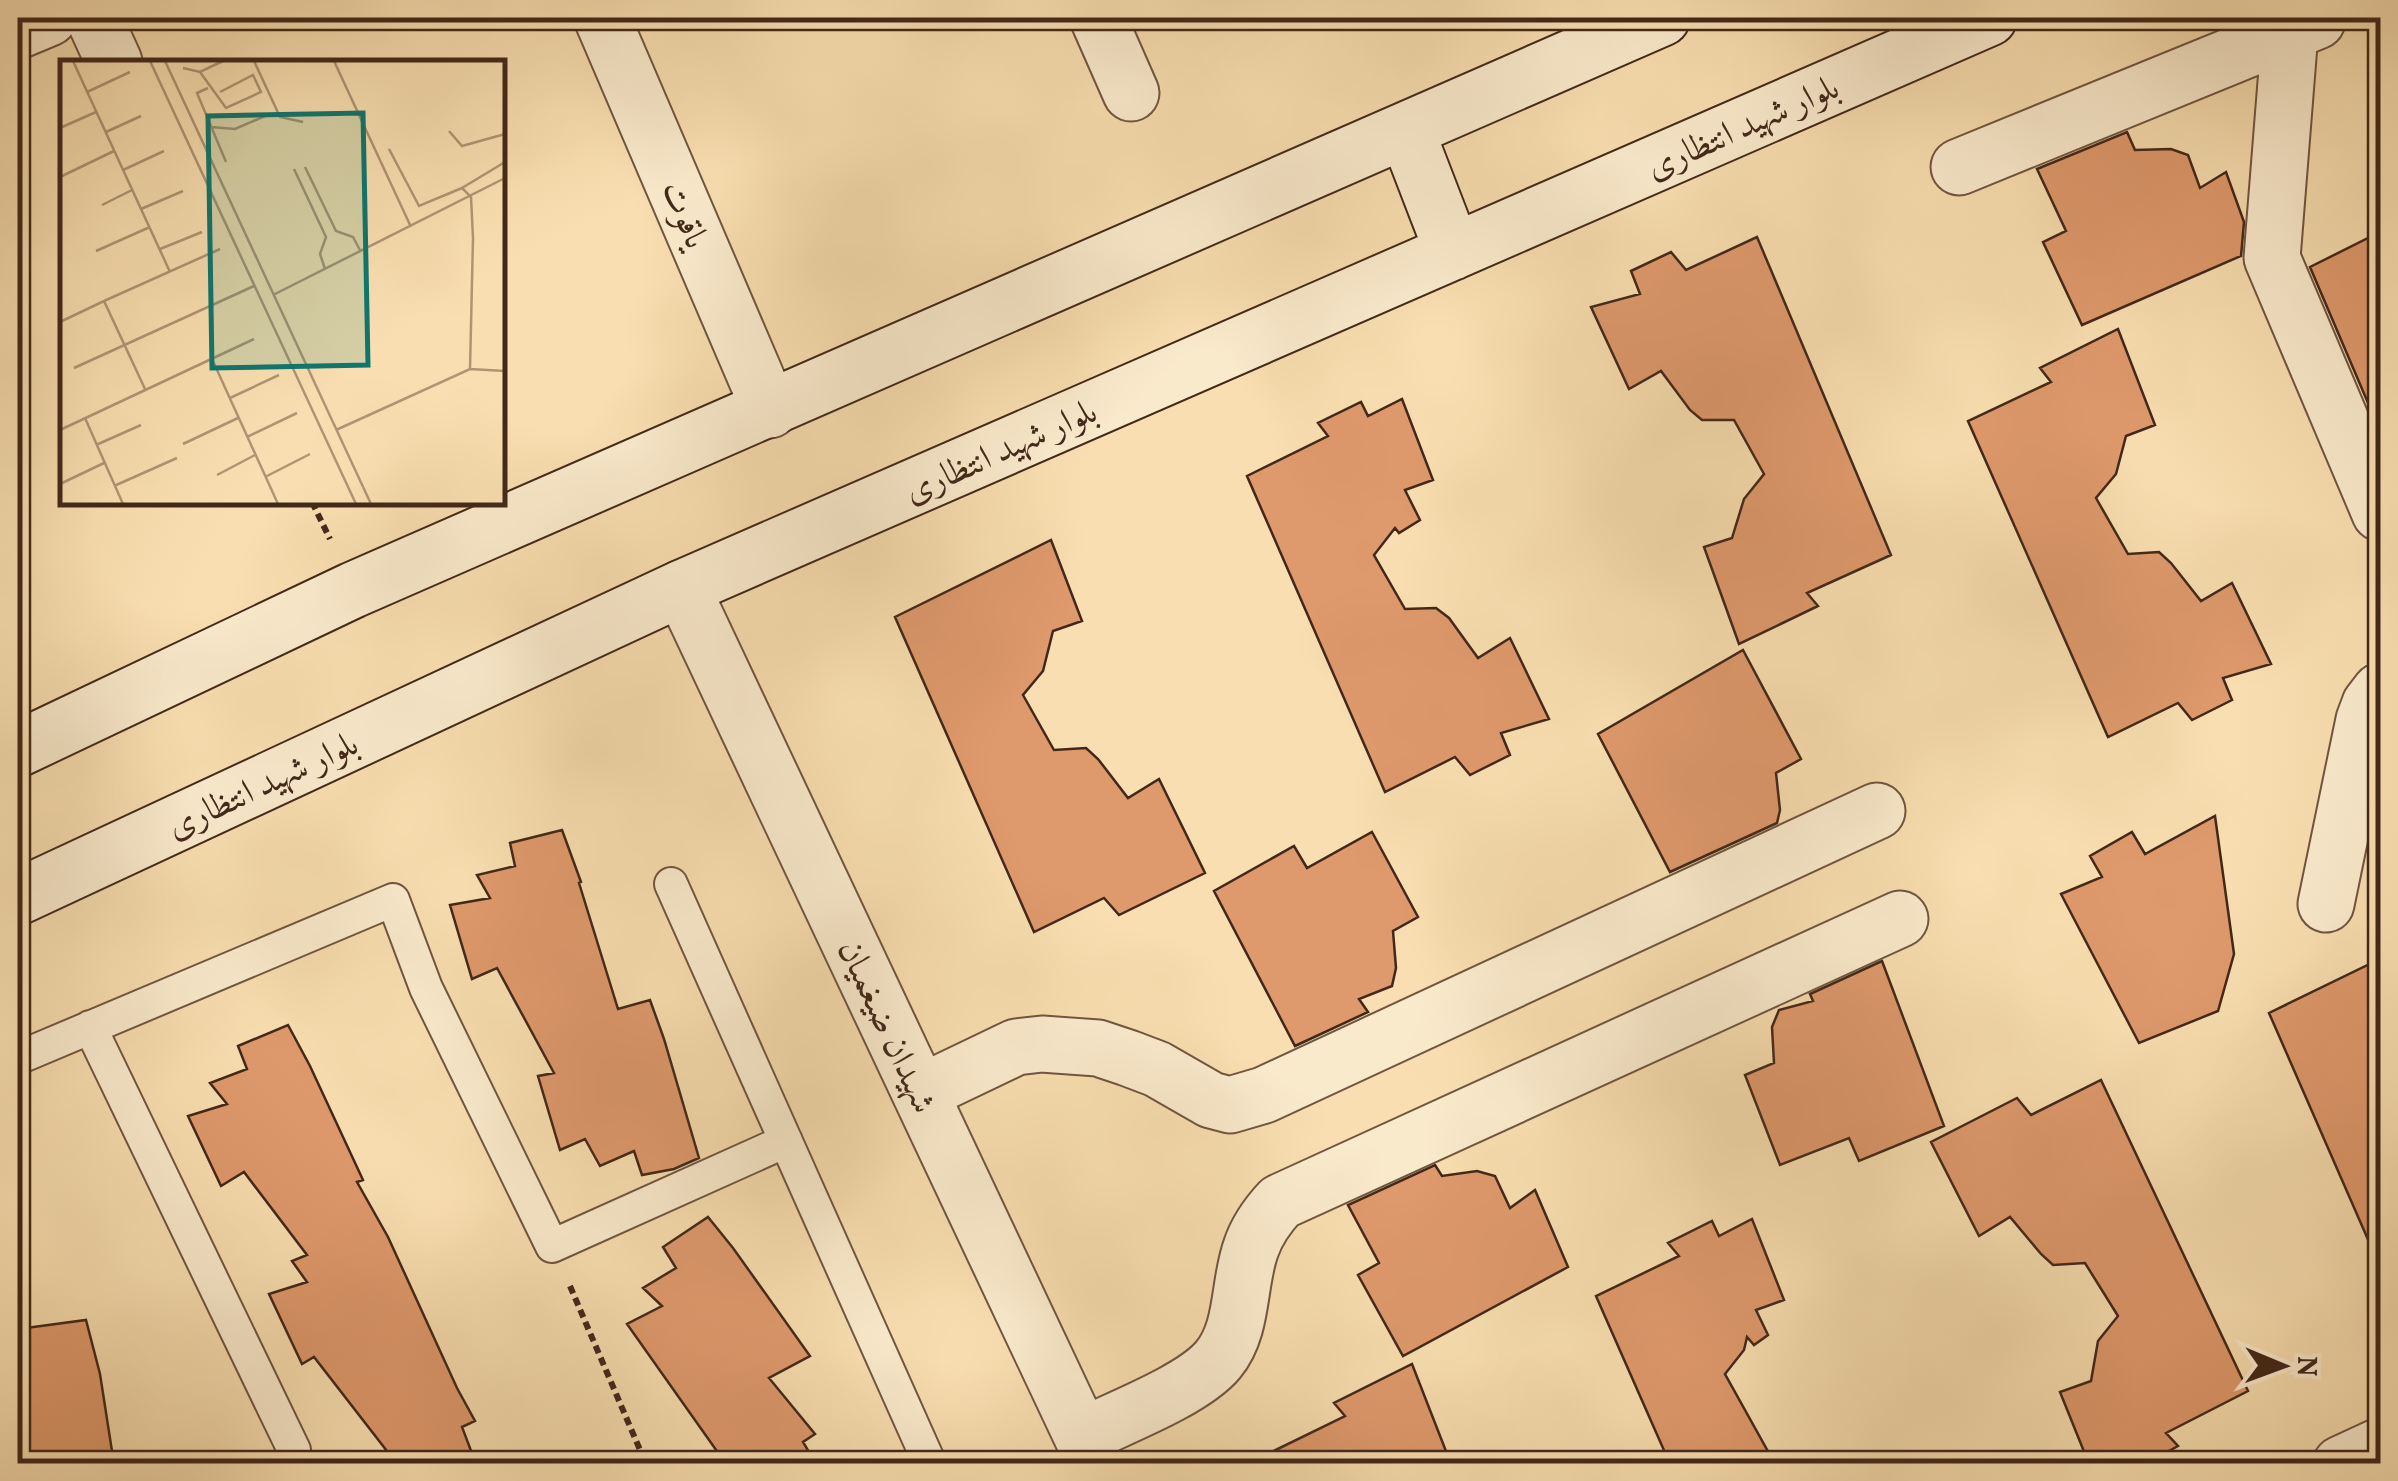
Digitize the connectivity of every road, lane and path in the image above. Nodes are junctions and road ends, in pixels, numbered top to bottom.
1 (48, 18) edge
2 (94, 18) edge
3 (602, 18) edge
4 (1098, 18) edge
5 (1662, 18) edge
6 (1988, 18) edge
7 (2307, 24) edge
8 (18, 31) edge
9 (113, 60) edge
10 (1131, 93) dead end
11 (1406, 130) junction
12 (1960, 167) dead end
13 (1453, 252) junction
14 (770, 410) junction
15 (2380, 513) edge
16 (682, 588) junction
17 (2380, 690) edge
18 (18, 749) edge
19 (1877, 812) dead end
20 (670, 884) dead end
21 (18, 898) edge
22 (2326, 904) dead end
23 (1900, 919) dead end
24 (90, 1027) junction
25 (18, 1058) edge
26 (920, 1094) junction
27 (786, 1141) junction
28 (552, 1246) junction
29 (2380, 1446) edge
30 (294, 1450) dead end
31 (1089, 1450) edge
32 (646, 1464) edge
33 (930, 1464) edge
34 (2341, 1464) edge

1 - 8 street
2 - 9 street
3 - 14 street, یاقوت
4 - 10 street
5 - 11 street
6 - 13 street, بلوار شهید انتظاری
7 - 12 street
7 - 15 street
11 - 13 street
11 - 14 street
13 - 16 street, بلوار شهید انتظاری
14 - 18 street
16 - 21 street, بلوار شهید انتظاری
16 - 26 street, شهیدان ضیغمیان
17 - 22 street
19 - 26 street
20 - 27 lane
23 - 31 street
24 - 25 lane
24 - 28 lane
24 - 30 lane
26 - 31 street, شهیدان ضیغمیان
27 - 28 lane
27 - 33 lane
28 - 32 path
29 - 34 street

